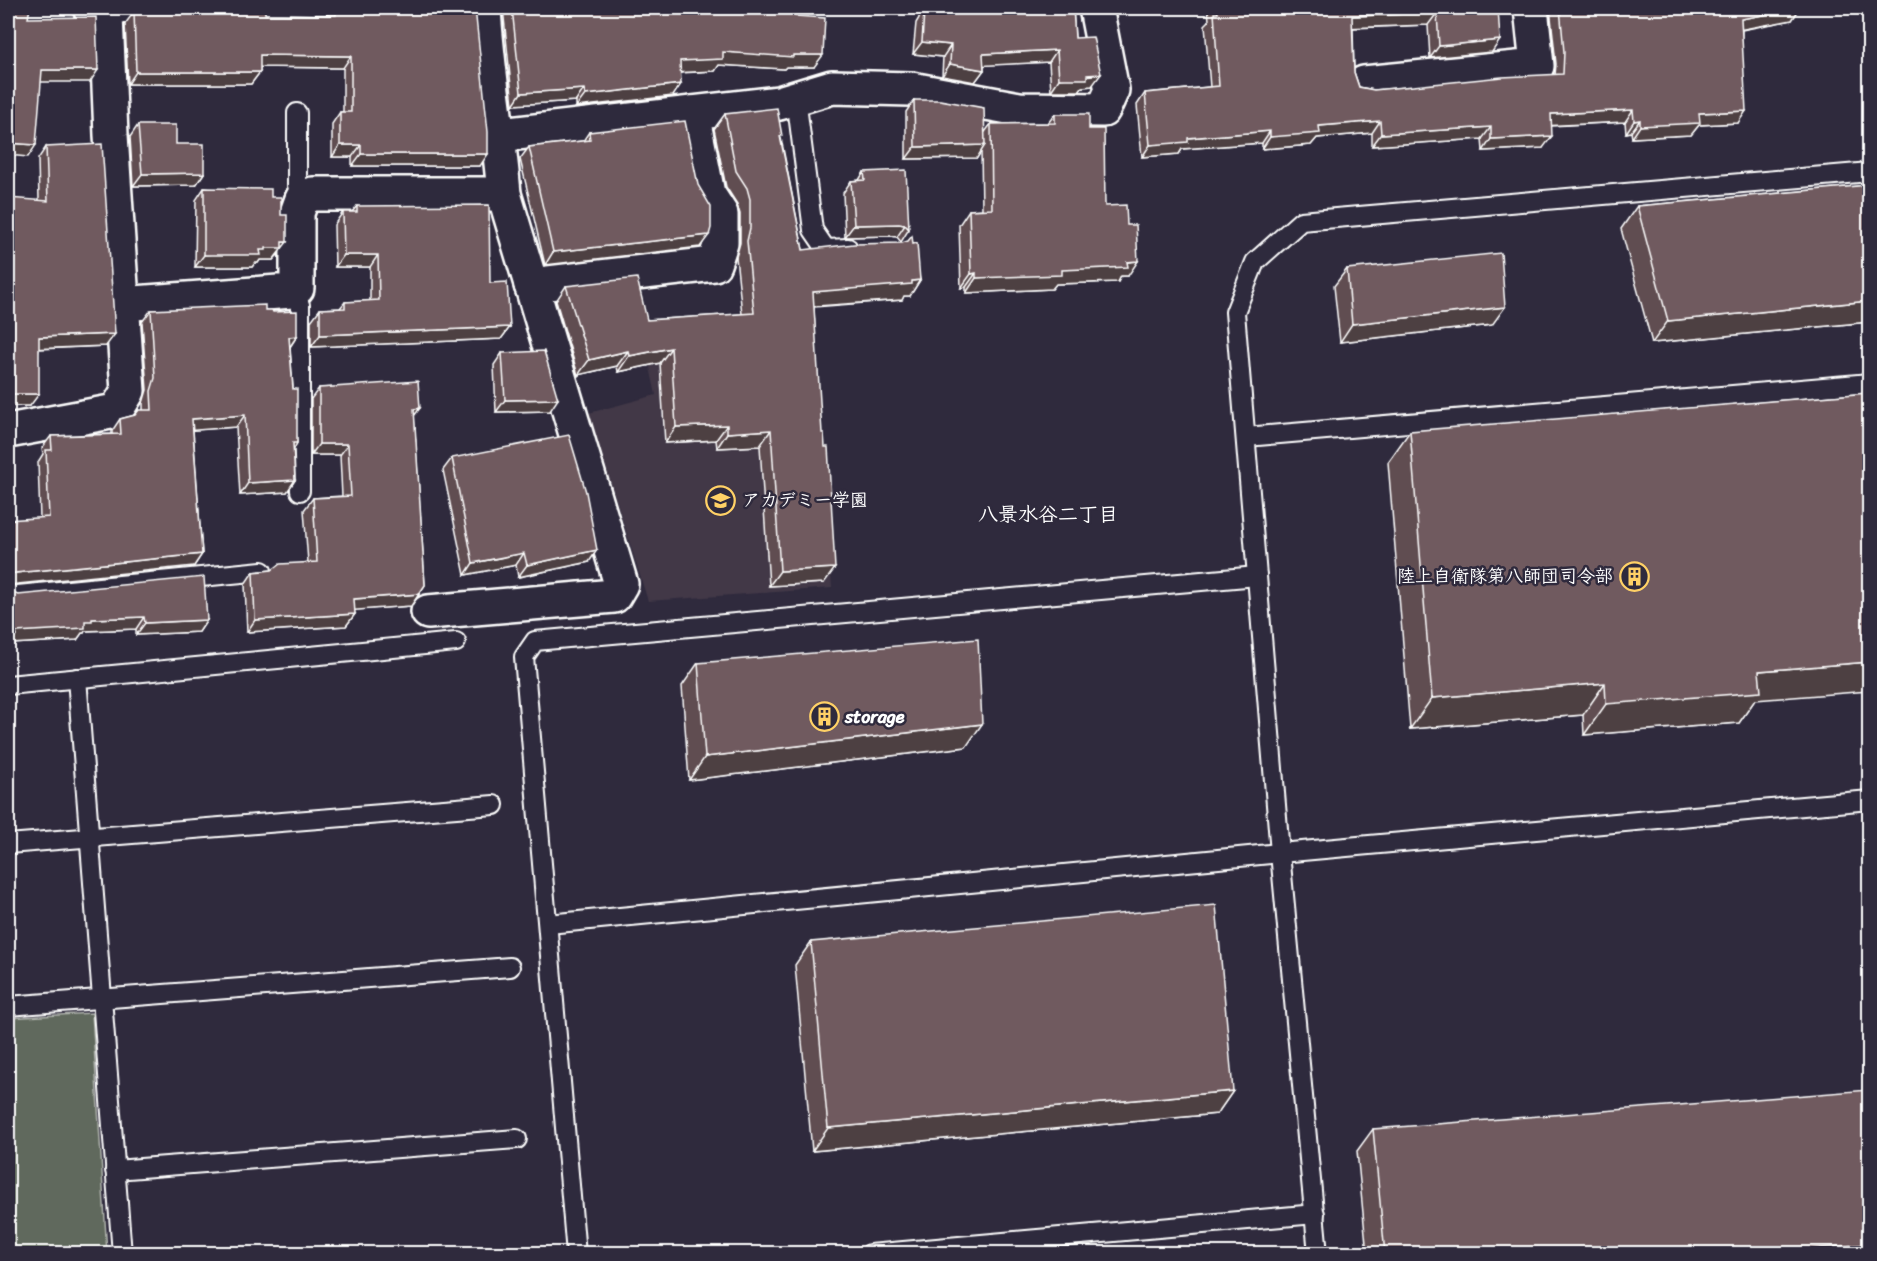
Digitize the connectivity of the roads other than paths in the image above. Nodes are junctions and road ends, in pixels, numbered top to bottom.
1 (168, 8) edge
2 (484, 8) edge
3 (1096, 8) edge
4 (1531, 8) edge
5 (98, 11) edge
6 (1364, 83) dead end
7 (796, 98) junction
8 (297, 113) dead end
9 (692, 113) junction
10 (499, 135) junction
11 (1869, 172) edge
12 (504, 194) junction
13 (302, 199) junction
14 (869, 247) edge
15 (531, 285) junction
16 (292, 291) junction
17 (121, 304) junction
18 (1869, 383) edge
19 (8, 431) edge
20 (1246, 437) junction
21 (300, 491) dead end
22 (262, 571) edge
23 (1257, 576) junction
24 (8, 596) edge
25 (428, 612) dead end
26 (456, 642) dead end
27 (78, 678) junction
28 (8, 685) edge
29 (1869, 800) edge
30 (495, 805) dead end
31 (90, 837) junction
32 (8, 844) edge
33 (1280, 853) junction
34 (548, 924) junction
35 (510, 967) dead end
36 (102, 998) junction
37 (8, 1006) edge
38 (517, 1139) dead end
39 (116, 1170) junction
40 (1315, 1214) junction
41 (122, 1254) edge
42 (576, 1254) edge
43 (870, 1254) edge
44 (1318, 1254) edge

1 - 5 lane
2 - 10 street
3 - 7 street
4 - 6 street
5 - 17 street
7 - 9 street
7 - 14 lane
8 - 13 lane
9 - 10 street
9 - 15 street
10 - 12 street
11 - 20 lane
12 - 13 street
12 - 15 street
13 - 16 street
15 - 25 street
16 - 17 street
16 - 21 lane
17 - 19 street
18 - 20 lane
20 - 23 lane
22 - 24 lane
23 - 33 lane
23 - 34 lane
26 - 27 lane
27 - 28 lane
27 - 31 lane
29 - 33 lane
30 - 31 lane
31 - 32 lane
31 - 36 lane
33 - 34 lane
33 - 40 lane
34 - 42 lane
35 - 36 lane
36 - 37 lane
36 - 39 lane
38 - 39 lane
39 - 41 lane
40 - 43 lane
40 - 44 lane

